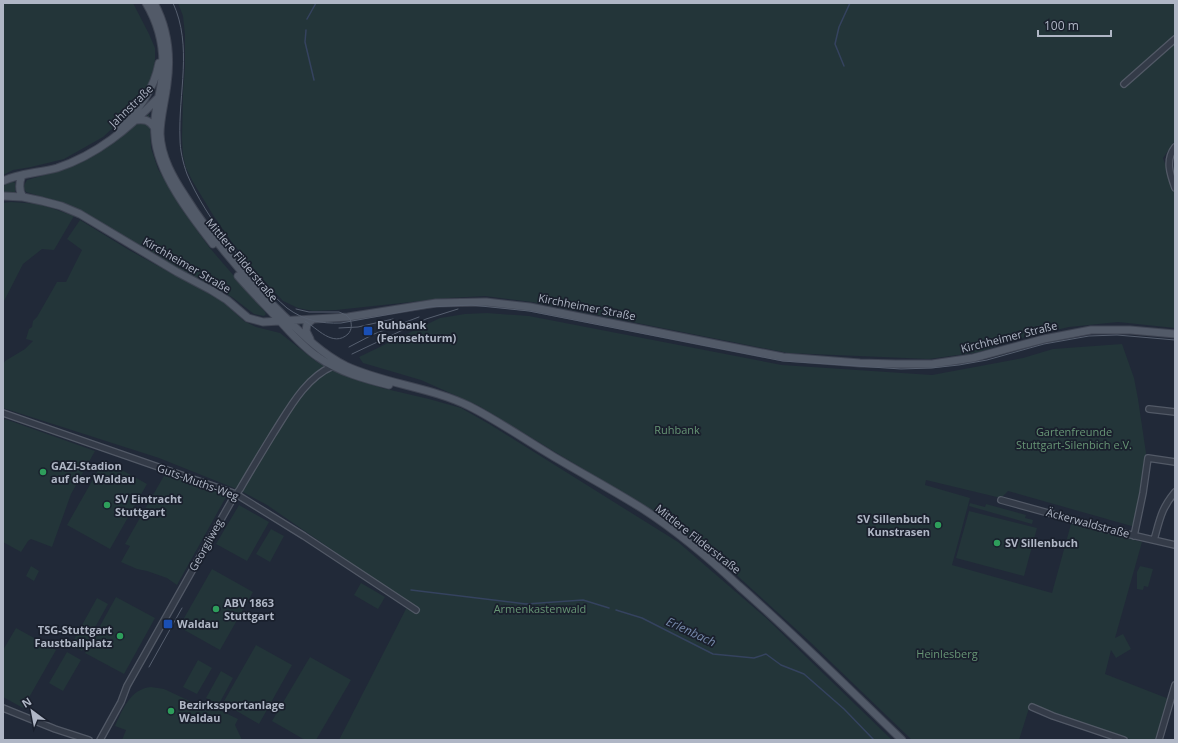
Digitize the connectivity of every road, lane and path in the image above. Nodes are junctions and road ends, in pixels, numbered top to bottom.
1 (146, 3) edge
2 (154, 3) edge
3 (1175, 39) edge
4 (163, 56) junction
5 (168, 84) junction
6 (1124, 84) dead end
7 (158, 98) junction
8 (136, 120) junction
9 (154, 127) junction
10 (98, 148) junction
11 (1174, 148) edge
12 (22, 175) junction
13 (1174, 178) edge
14 (3, 181) edge
15 (1175, 188) edge
16 (5, 197) edge
17 (23, 197) junction
18 (312, 320) junction
19 (280, 321) junction
20 (288, 321) junction
21 (1175, 334) edge
22 (312, 344) junction
23 (346, 365) junction
24 (333, 366) junction
25 (425, 390) junction
26 (1149, 409) dead end
27 (1175, 412) edge
28 (3, 413) edge
29 (1175, 462) edge
30 (1175, 492) edge
31 (236, 494) junction
32 (1001, 500) dead end
33 (1134, 536) junction
34 (1154, 540) junction
35 (1175, 545) edge
36 (416, 610) dead end
37 (1175, 685) edge
38 (1032, 707) dead end
39 (3, 708) edge
40 (89, 740) edge
41 (100, 740) edge
42 (902, 740) edge
43 (1124, 740) edge
44 (1159, 740) edge

1 - 4 main road, Jahnstraße
2 - 5 main road, Jahnstraße
3 - 6 street
4 - 7 main road, Mittlere Filderstraße
4 - 10 main road, Jahnstraße
5 - 7 main road, Jahnstraße
5 - 20 main road, Mittlere Filderstraße
7 - 8 main road, Jahnstraße
7 - 9 main road, Mittlere Filderstraße
8 - 9 main road
8 - 10 main road, Jahnstraße
9 - 19 main road, Mittlere Filderstraße
10 - 12 main road, Jahnstraße
11 - 13 street
12 - 14 main road, Jahnstraße
12 - 17 main road
13 - 15 street
16 - 17 main road, Kirchheimer Straße
17 - 19 main road, Kirchheimer Straße
18 - 20 main road, Kirchheimer Straße
18 - 21 main road, Kirchheimer Straße
18 - 22 main road
19 - 20 main road, Kirchheimer Straße
19 - 24 main road, Mittlere Filderstraße
20 - 22 main road, Mittlere Filderstraße
22 - 23 main road, Mittlere Filderstraße
23 - 24 main road
23 - 25 main road, Mittlere Filderstraße
24 - 25 main road, Mittlere Filderstraße
24 - 31 street, Georgiiweg
25 - 42 main road, Mittlere Filderstraße
26 - 27 street
28 - 31 street, Guts-Muths-Weg
29 - 33 street
30 - 34 street
31 - 36 street, Guts-Muths-Weg
31 - 41 street, Georgiiweg
32 - 33 street, Äckerwaldstraße
33 - 34 street, Äckerwaldstraße
34 - 35 street, Äckerwaldstraße
37 - 44 street
38 - 43 street
39 - 40 street

